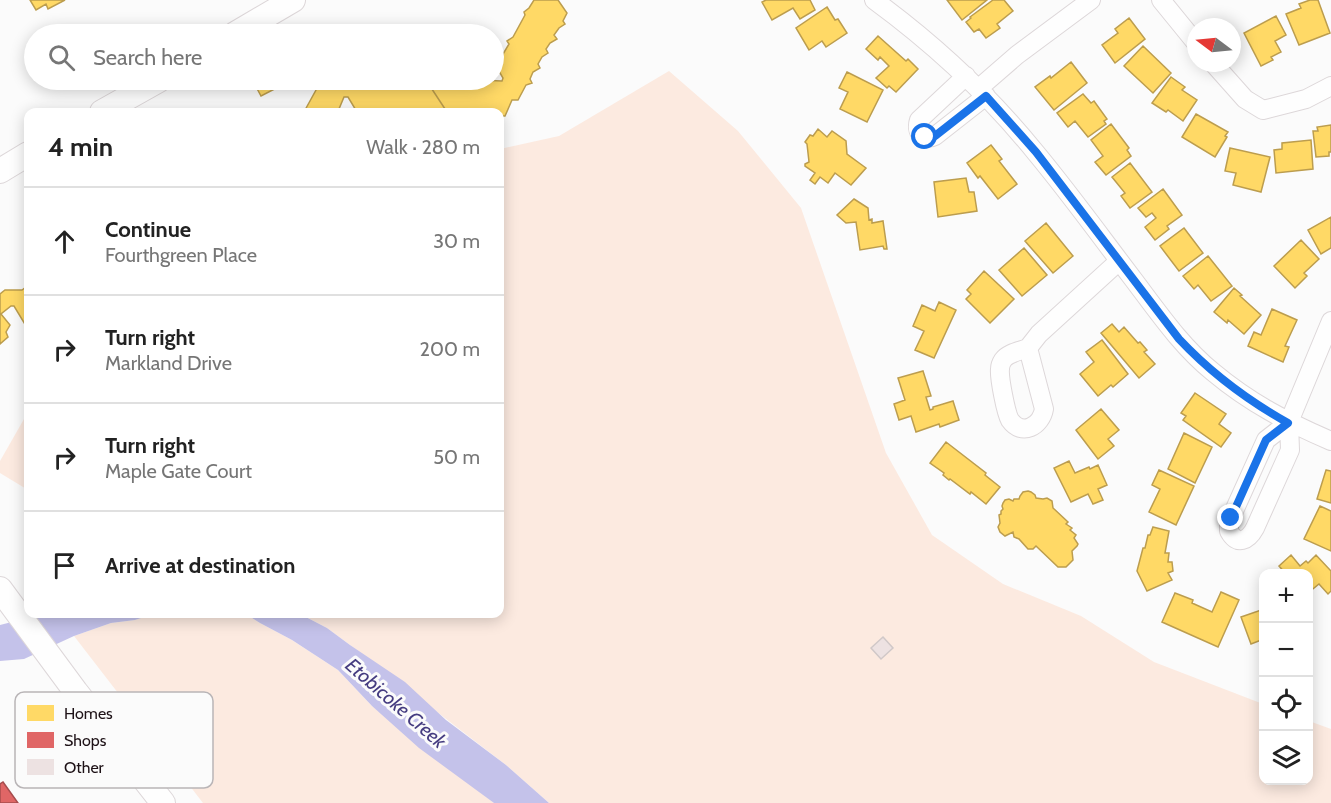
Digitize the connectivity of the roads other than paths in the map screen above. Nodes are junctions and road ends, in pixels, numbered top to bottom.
1 (293, 0) edge
2 (874, 0) edge
3 (1091, 0) edge
4 (1161, 0) edge
5 (252, 24) edge
6 (1187, 32) edge
7 (1221, 72) edge
8 (1331, 86) edge
9 (977, 87) junction
10 (141, 90) edge
11 (109, 108) edge
12 (24, 156) edge
13 (0, 171) edge
14 (1119, 261) junction
15 (1331, 321) edge
16 (1028, 348) dead end
17 (1288, 423) junction
18 (1331, 441) edge
19 (0, 589) edge
20 (76, 692) edge
21 (151, 788) edge
22 (163, 803) edge

1 - 5 main road
2 - 9 street
3 - 9 street
4 - 6 street
7 - 8 street
9 - 14 street
10 - 11 main road
12 - 13 main road
14 - 16 street
14 - 17 street
15 - 17 street
17 - 17 street
17 - 18 street
19 - 20 main road
21 - 22 main road

